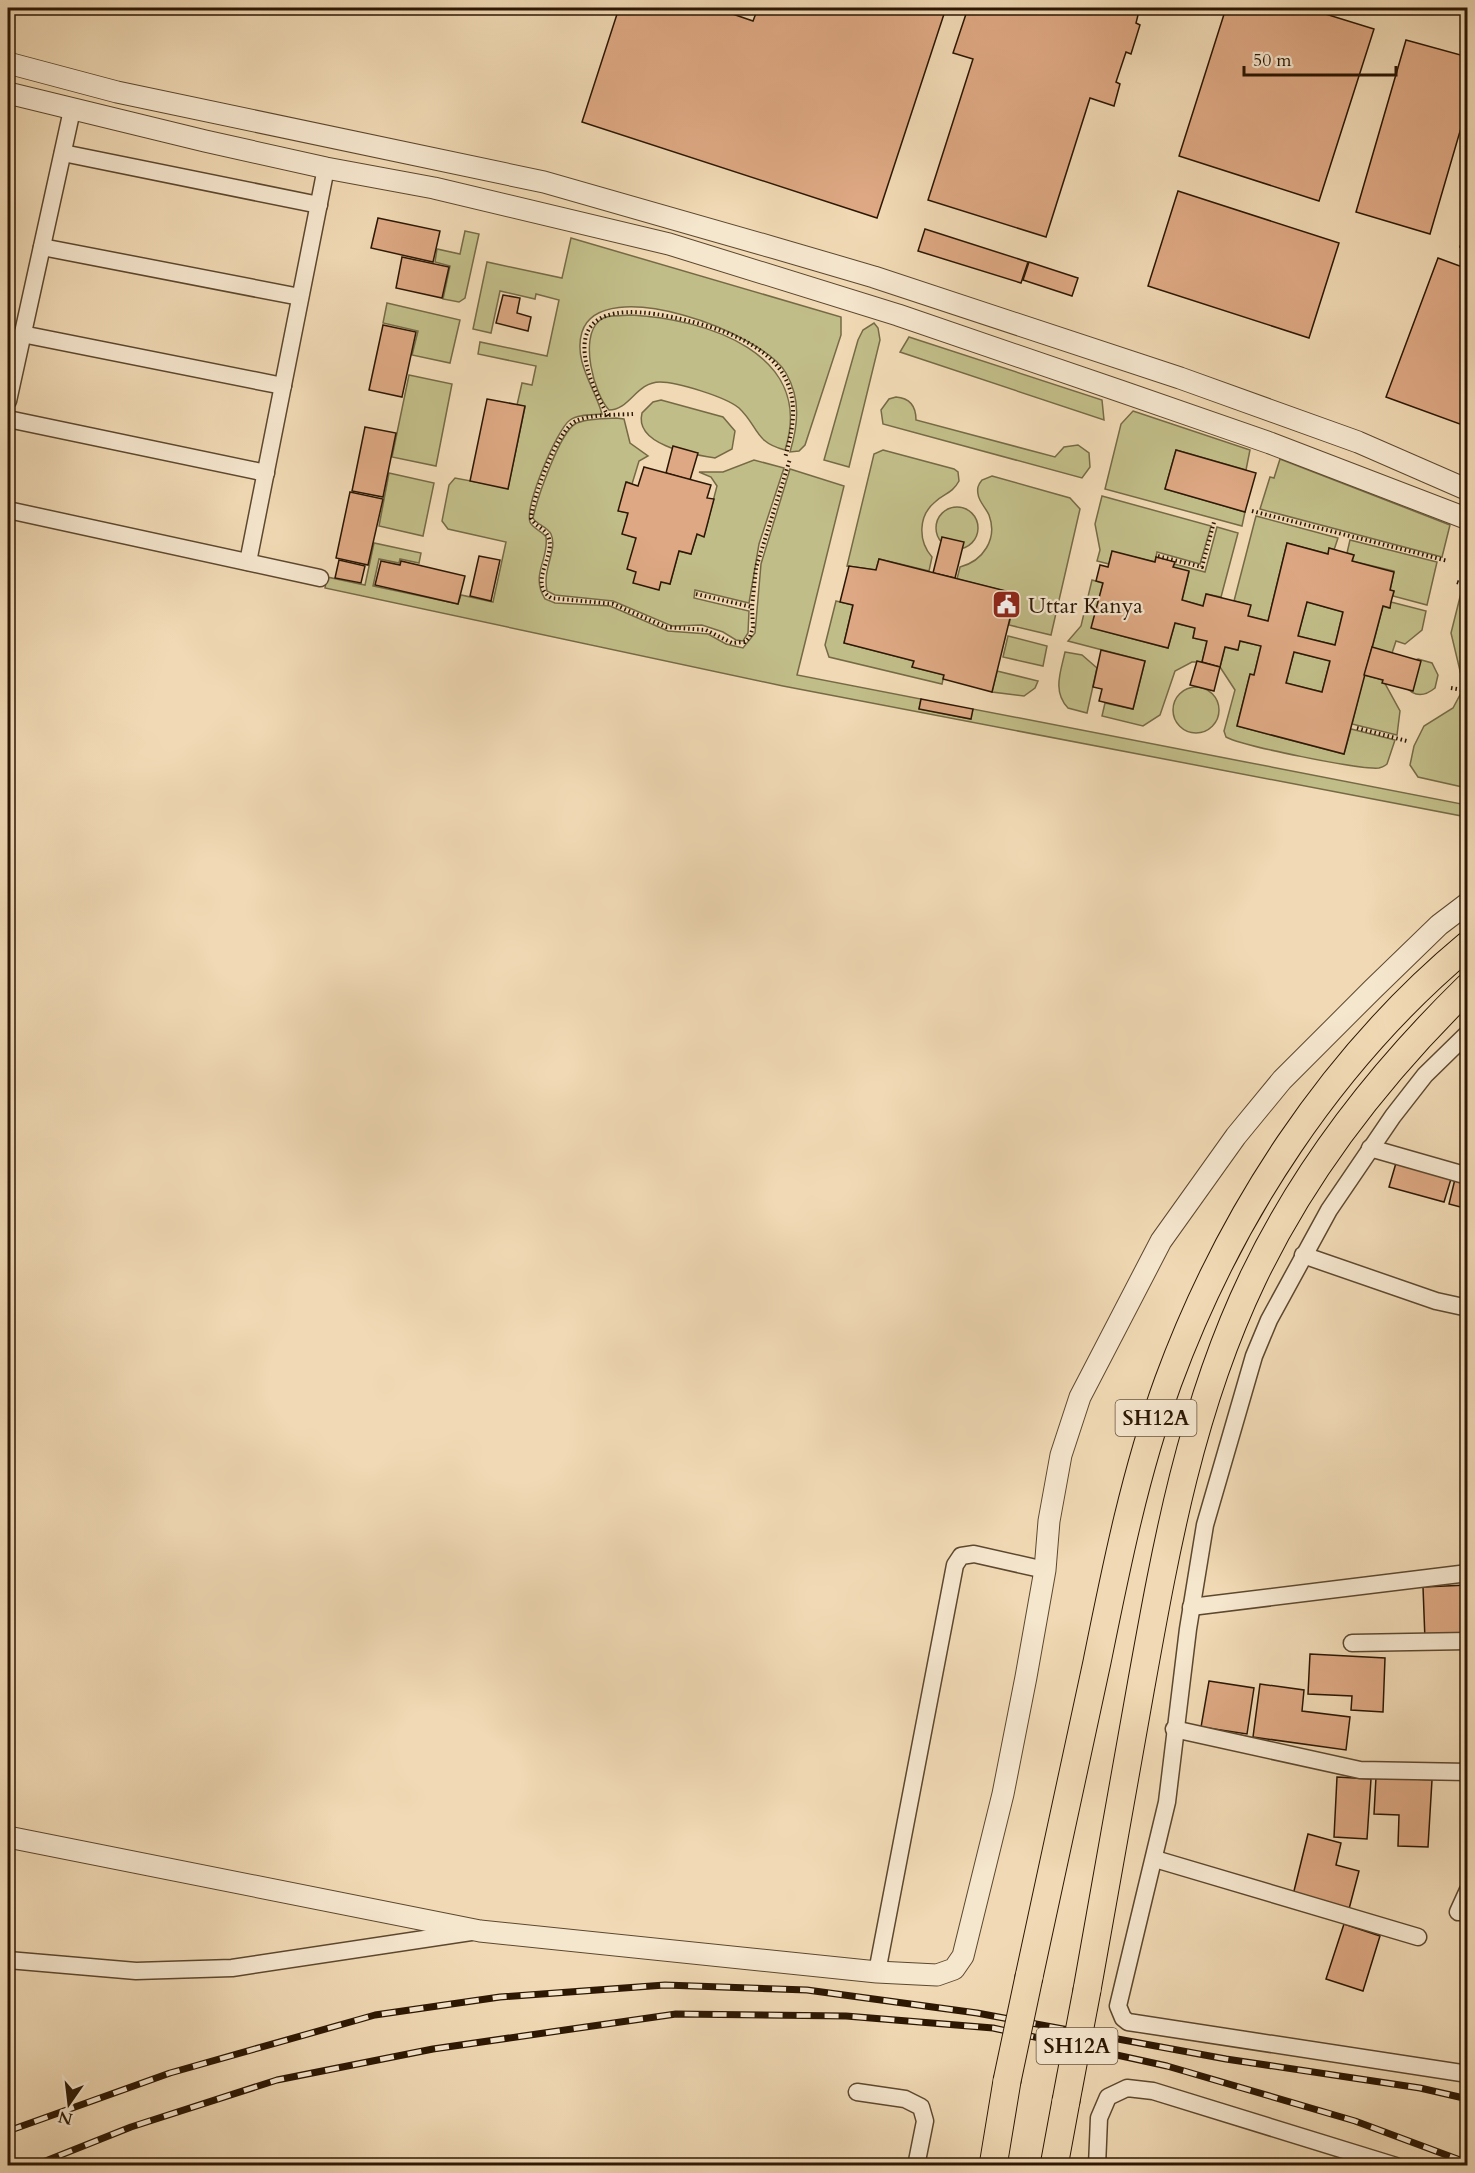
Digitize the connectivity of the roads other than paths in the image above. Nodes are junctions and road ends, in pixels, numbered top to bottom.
1 (8, 63) edge
2 (8, 93) edge
3 (72, 110) junction
4 (63, 153) junction
5 (326, 168) junction
6 (319, 205) junction
7 (42, 247) junction
8 (300, 297) junction
9 (1017, 324) junction
10 (22, 334) junction
11 (1007, 353) junction
12 (283, 386) junction
13 (8, 401) edge
14 (8, 418) edge
15 (266, 473) junction
16 (1467, 490) edge
17 (8, 510) edge
18 (1467, 519) edge
19 (248, 562) junction
20 (320, 578) dead end
21 (1467, 903) edge
22 (1467, 945) edge
23 (1467, 987) edge
24 (1467, 1033) edge
25 (1371, 1148) junction
26 (1467, 1176) edge
27 (1303, 1255) junction
28 (1467, 1308) edge
29 (1045, 1570) junction
30 (1467, 1573) edge
31 (1191, 1607) junction
32 (1467, 1641) edge
33 (1352, 1643) dead end
34 (1174, 1729) junction
35 (1467, 1772) edge
36 (8, 1838) edge
37 (1155, 1859) junction
38 (1467, 1890) edge
39 (1458, 1912) dead end
40 (480, 1931) junction
41 (1418, 1937) dead end
42 (8, 1960) edge
43 (877, 1972) junction
44 (1467, 2074) edge
45 (857, 2092) dead end
46 (916, 2166) edge
47 (993, 2166) edge
48 (1054, 2166) edge
49 (1097, 2166) edge
50 (1396, 2166) edge

1 - 9 street
2 - 3 street
3 - 4 street
3 - 5 street
4 - 6 street
4 - 7 street
5 - 6 street
5 - 11 street
6 - 8 street
7 - 8 street
7 - 10 street
8 - 12 street
9 - 11 street
9 - 16 street
10 - 12 street
10 - 13 street
11 - 18 street
12 - 15 street
14 - 15 street
15 - 19 street
17 - 19 street
19 - 20 street
21 - 29 street
22 - 47 main road, SH12A, bridge
23 - 48 main road, SH12A, bridge
24 - 25 street
25 - 26 street
25 - 27 street
27 - 28 street
27 - 31 street
29 - 43 street
29 - 43 street
30 - 31 street
31 - 34 street
32 - 33 street
34 - 35 street
34 - 37 street
36 - 40 street
37 - 41 street
37 - 44 street
38 - 39 street
40 - 42 street
40 - 43 street
45 - 46 street
49 - 50 street

